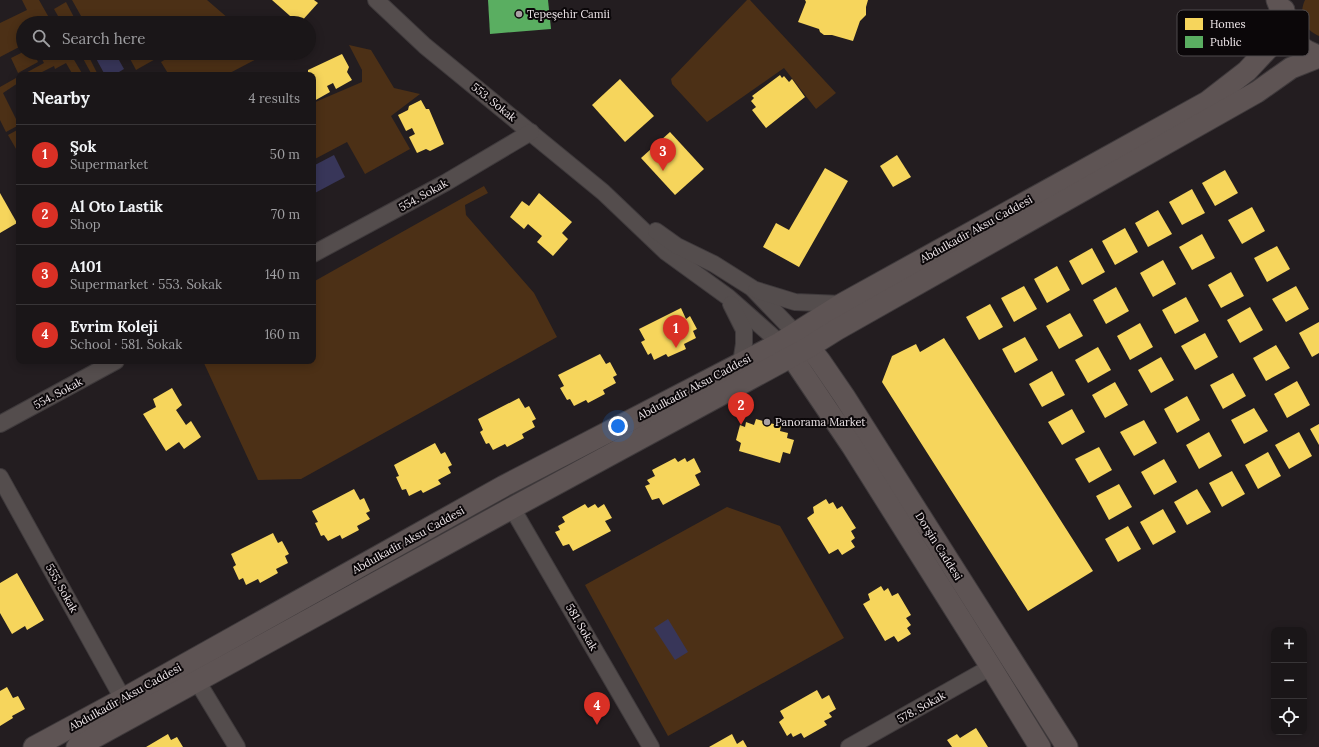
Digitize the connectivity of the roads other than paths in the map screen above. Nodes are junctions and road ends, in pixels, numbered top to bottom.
1 (376, 0) edge
2 (1309, 53) edge
3 (1261, 56) edge
4 (1319, 56) edge
5 (531, 132) junction
6 (613, 202) junction
7 (316, 252) edge
8 (752, 288) junction
9 (728, 297) junction
10 (842, 304) junction
11 (794, 345) junction
12 (741, 363) junction
13 (110, 364) edge
14 (0, 424) edge
15 (0, 477) edge
16 (512, 508) junction
17 (992, 667) junction
18 (197, 681) junction
19 (123, 699) junction
20 (34, 747) edge
21 (77, 747) edge
22 (237, 747) edge
23 (651, 747) edge
24 (849, 747) edge
25 (1040, 747) edge
26 (1067, 747) edge

1 - 5 street, 553. Sokak
2 - 4 main road
3 - 10 main road, Abdulkadir Aksu Caddesi
4 - 11 main road, Abdulkadir Aksu Caddesi
5 - 6 street, 553. Sokak
5 - 7 street, 554. Sokak
6 - 8 street
6 - 9 street
8 - 10 street
8 - 11 street
9 - 11 street
9 - 12 street
10 - 11 main road, Abdulkadir Aksu Caddesi
11 - 12 main road, Abdulkadir Aksu Caddesi
11 - 16 main road, Abdulkadir Aksu Caddesi
11 - 17 main road, Dorşin Caddesi
11 - 26 main road, Dorşin Caddesi
12 - 19 main road, Abdulkadir Aksu Caddesi
13 - 14 street, 554. Sokak
15 - 19 street, 555. Sokak
16 - 18 main road, Abdulkadir Aksu Caddesi
16 - 23 street, 581. Sokak
17 - 24 street, 578. Sokak
17 - 25 main road, Dorşin Caddesi
18 - 21 main road, Abdulkadir Aksu Caddesi
18 - 22 street
19 - 20 main road, Abdulkadir Aksu Caddesi

